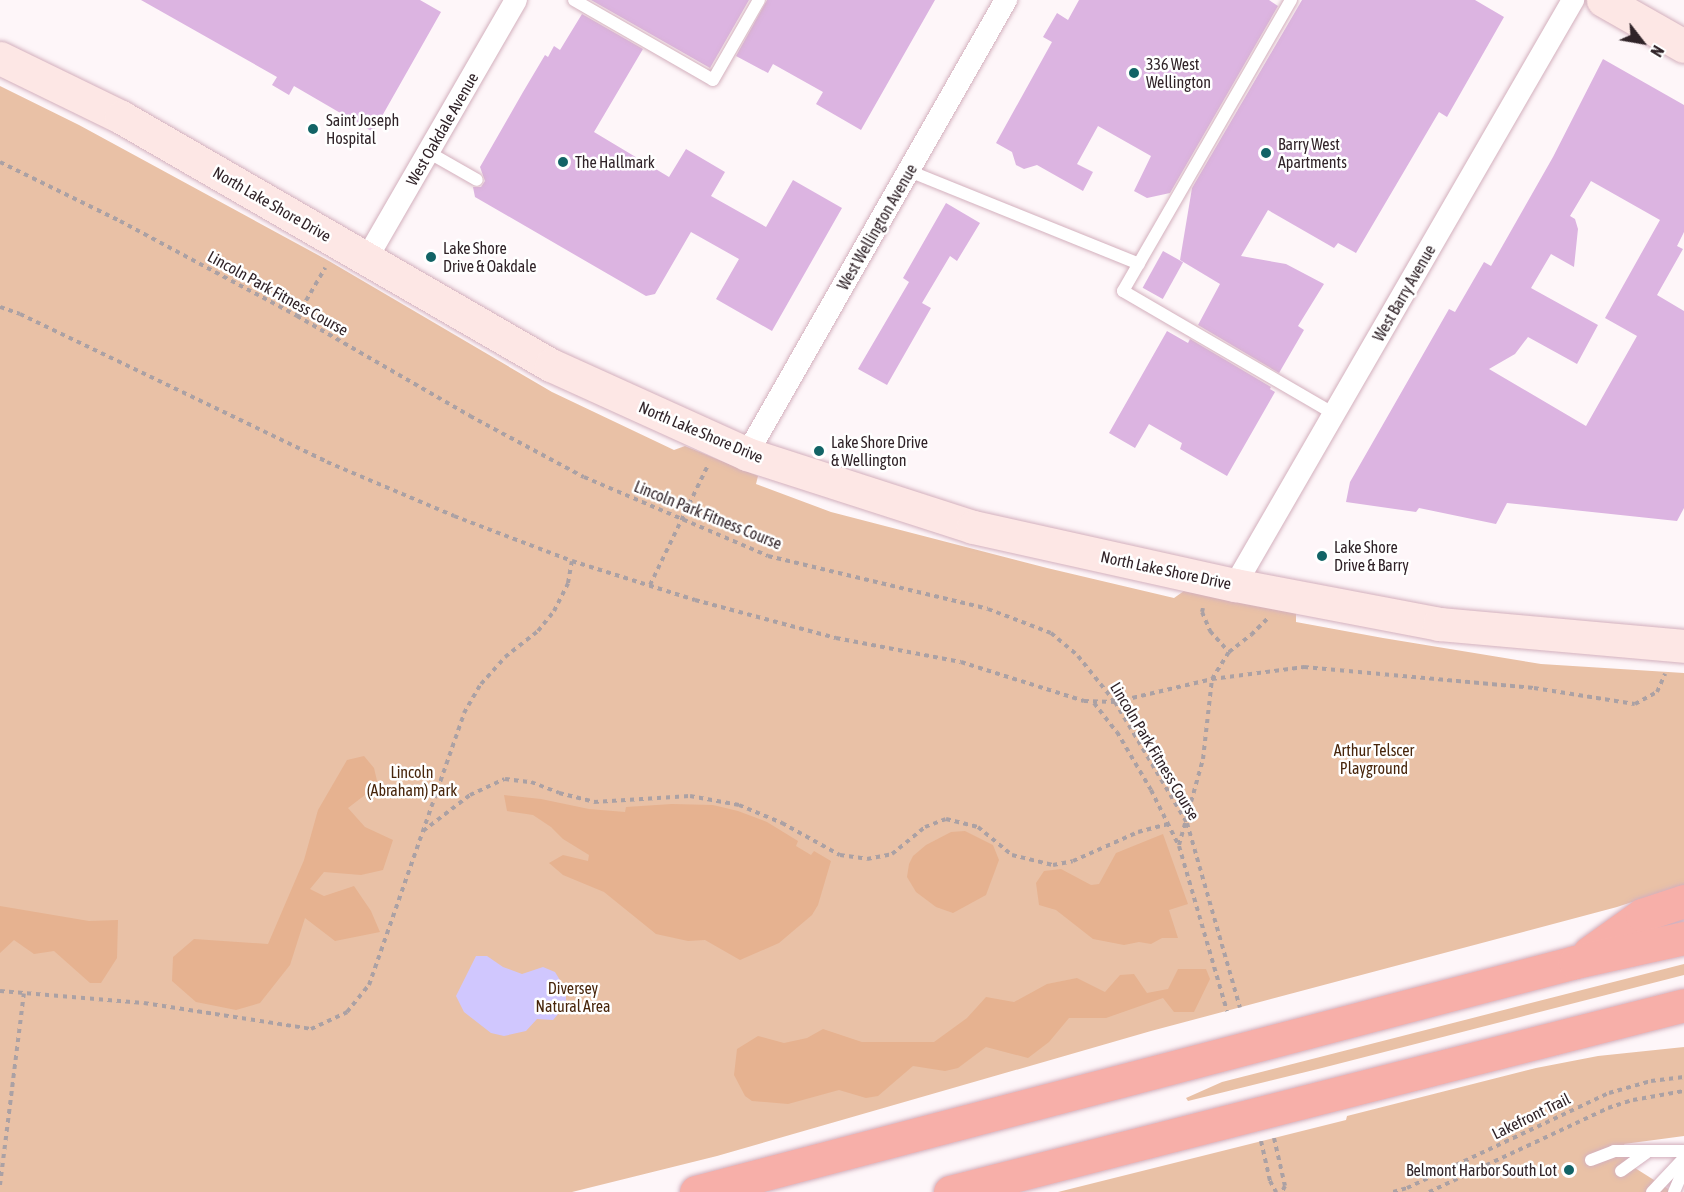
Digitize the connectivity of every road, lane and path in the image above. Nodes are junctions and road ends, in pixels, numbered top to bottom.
1 (516, 0) edge
2 (573, 0) edge
3 (759, 0) edge
4 (1006, 0) edge
5 (1290, 0) edge
6 (1573, 0) edge
7 (1603, 0) edge
8 (1684, 46) edge
9 (0, 58) edge
10 (428, 152) junction
11 (0, 162) edge
12 (909, 171) junction
13 (477, 180) dead end
14 (368, 258) junction
15 (329, 261) dead end
16 (1138, 264) junction
17 (0, 307) edge
18 (297, 316) junction
19 (1334, 414) junction
20 (747, 454) junction
21 (711, 458) dead end
22 (684, 519) junction
23 (572, 561) junction
24 (650, 585) junction
25 (1235, 585) junction
26 (1204, 603) dead end
27 (1268, 615) dead end
28 (1684, 646) edge
29 (1229, 652) junction
30 (1665, 673) dead end
31 (1212, 679) junction
32 (1115, 702) junction
33 (1094, 703) junction
34 (1187, 823) junction
35 (1168, 824) junction
36 (423, 831) junction
37 (1179, 846) junction
38 (1684, 901) edge
39 (1684, 938) edge
40 (1575, 962) junction
41 (0, 991) edge
42 (24, 993) junction
43 (1684, 1005) edge
44 (1240, 1008) dead end
45 (1227, 1011) dead end
46 (1628, 1018) junction
47 (1684, 1028) edge
48 (1684, 1077) edge
49 (1684, 1091) edge
50 (1274, 1138) dead end
51 (1261, 1141) dead end
52 (1684, 1151) edge
53 (1646, 1153) junction
54 (1684, 1158) edge
55 (1591, 1160) dead end
56 (1684, 1169) edge
57 (1621, 1170) dead end
58 (0, 1185) edge
59 (696, 1192) edge
60 (950, 1192) edge
61 (1276, 1192) edge
62 (1282, 1192) edge
63 (1393, 1192) edge
64 (1429, 1192) edge
65 (1652, 1192) edge
66 (1674, 1192) edge

1 - 10 street, West Oakdale Avenue
2 - 3 lane
4 - 12 street, West Wellington Avenue
5 - 16 lane
6 - 19 street, West Barry Avenue
7 - 8 street
9 - 14 street, North Lake Shore Drive
10 - 13 lane
10 - 14 street, West Oakdale Avenue
11 - 18 path, Lincoln Park Fitness Course
12 - 16 lane
12 - 20 street, West Wellington Avenue
14 - 20 street, North Lake Shore Drive
15 - 18 path
16 - 19 lane
17 - 23 path
18 - 22 path, Lincoln Park Fitness Course
19 - 25 street, West Barry Avenue
20 - 25 street, North Lake Shore Drive
21 - 22 path
22 - 24 path
22 - 32 path, Lincoln Park Fitness Course
23 - 24 path
23 - 36 path
24 - 33 path
25 - 28 street, North Lake Shore Drive
26 - 29 path
27 - 29 path
29 - 31 path
30 - 31 path
31 - 32 path
31 - 34 path
32 - 33 path
32 - 34 path, Lincoln Park Fitness Course
33 - 35 path
34 - 37 path
34 - 44 path, Lincoln Park Fitness Course
35 - 36 path
35 - 37 path
36 - 42 path
37 - 45 path
38 - 40 highway
39 - 40 highway
40 - 59 highway
41 - 42 path
42 - 58 path
43 - 46 highway
46 - 47 highway
46 - 60 highway
48 - 63 path, Lakefront Trail
49 - 64 path, Lakefront Trail
50 - 62 path
51 - 61 path
52 - 53 lane
53 - 55 lane
53 - 57 lane
54 - 65 lane
56 - 66 lane

